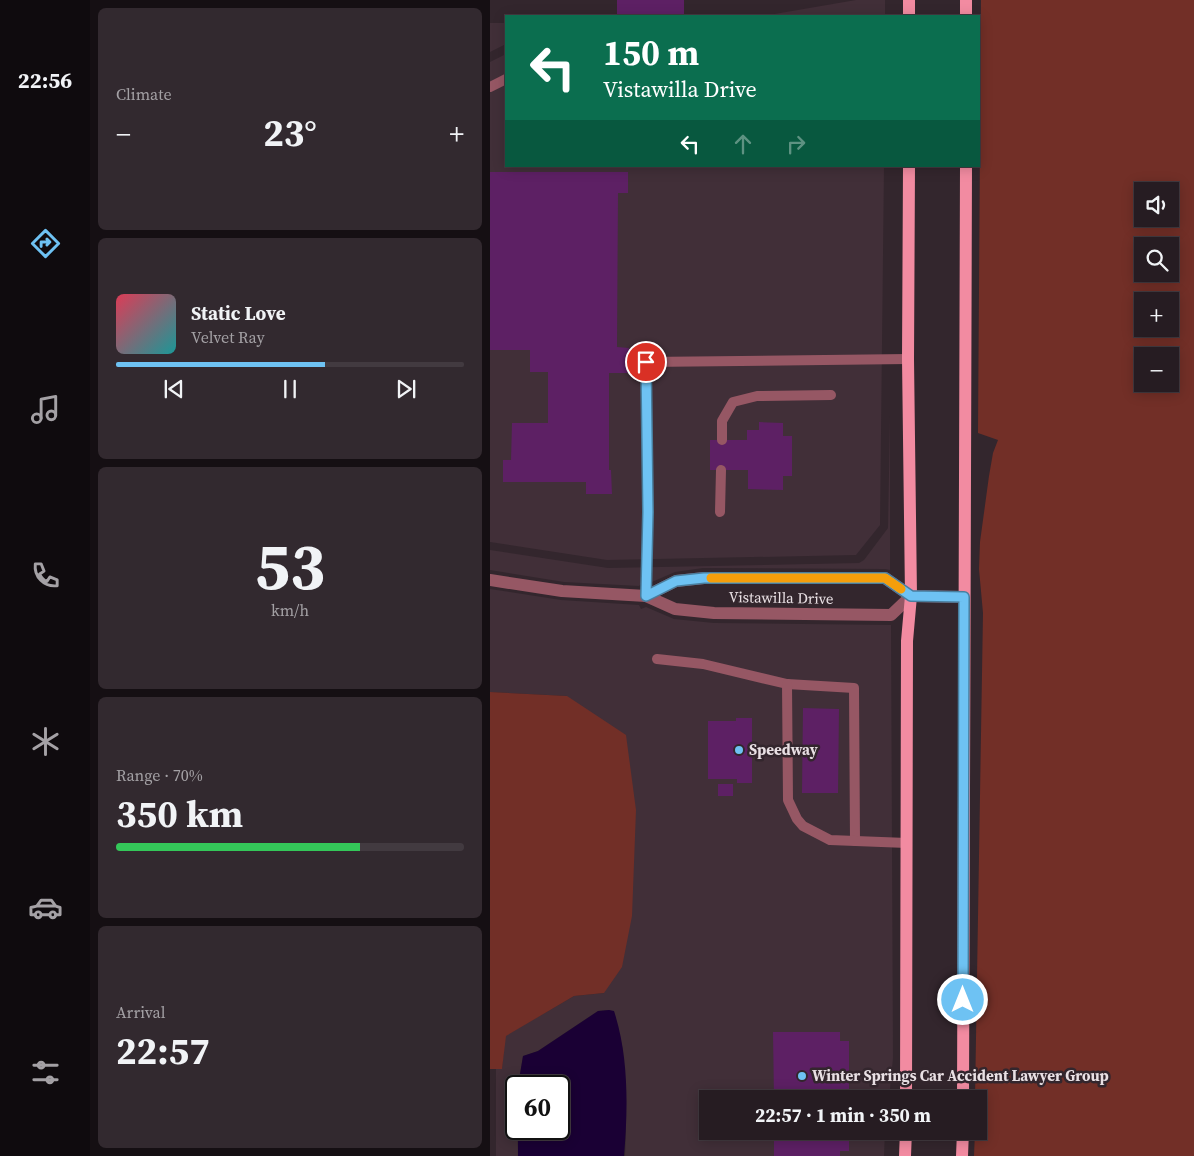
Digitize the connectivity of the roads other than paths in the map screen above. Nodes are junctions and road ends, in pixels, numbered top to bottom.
1 (909, 0) edge
2 (966, 0) edge
3 (909, 15) edge
4 (966, 15) edge
5 (505, 80) edge
6 (490, 87) edge
7 (909, 167) edge
8 (966, 167) edge
9 (908, 359) junction
10 (831, 395) dead end
11 (722, 440) dead end
12 (721, 470) dead end
13 (720, 512) dead end
14 (490, 580) edge
15 (646, 596) junction
16 (911, 596) junction
17 (964, 597) junction
18 (658, 659) dead end
19 (787, 684) junction
20 (855, 841) junction
21 (906, 843) junction
22 (906, 1090) edge
23 (963, 1090) edge
24 (906, 1140) edge
25 (962, 1140) edge
26 (906, 1156) edge
27 (962, 1156) edge

1 - 3 main road
2 - 4 main road
5 - 6 lane
7 - 9 main road
8 - 17 main road
9 - 15 lane
9 - 16 main road
10 - 11 lane
12 - 13 lane
14 - 15 street, Vistawilla Drive
15 - 16 street, Vistawilla Drive
15 - 16 street, Vistawilla Drive
16 - 17 street
16 - 21 main road
17 - 23 main road
18 - 19 lane
19 - 20 lane
19 - 20 lane
20 - 21 lane
21 - 22 main road
24 - 26 main road
25 - 27 main road

